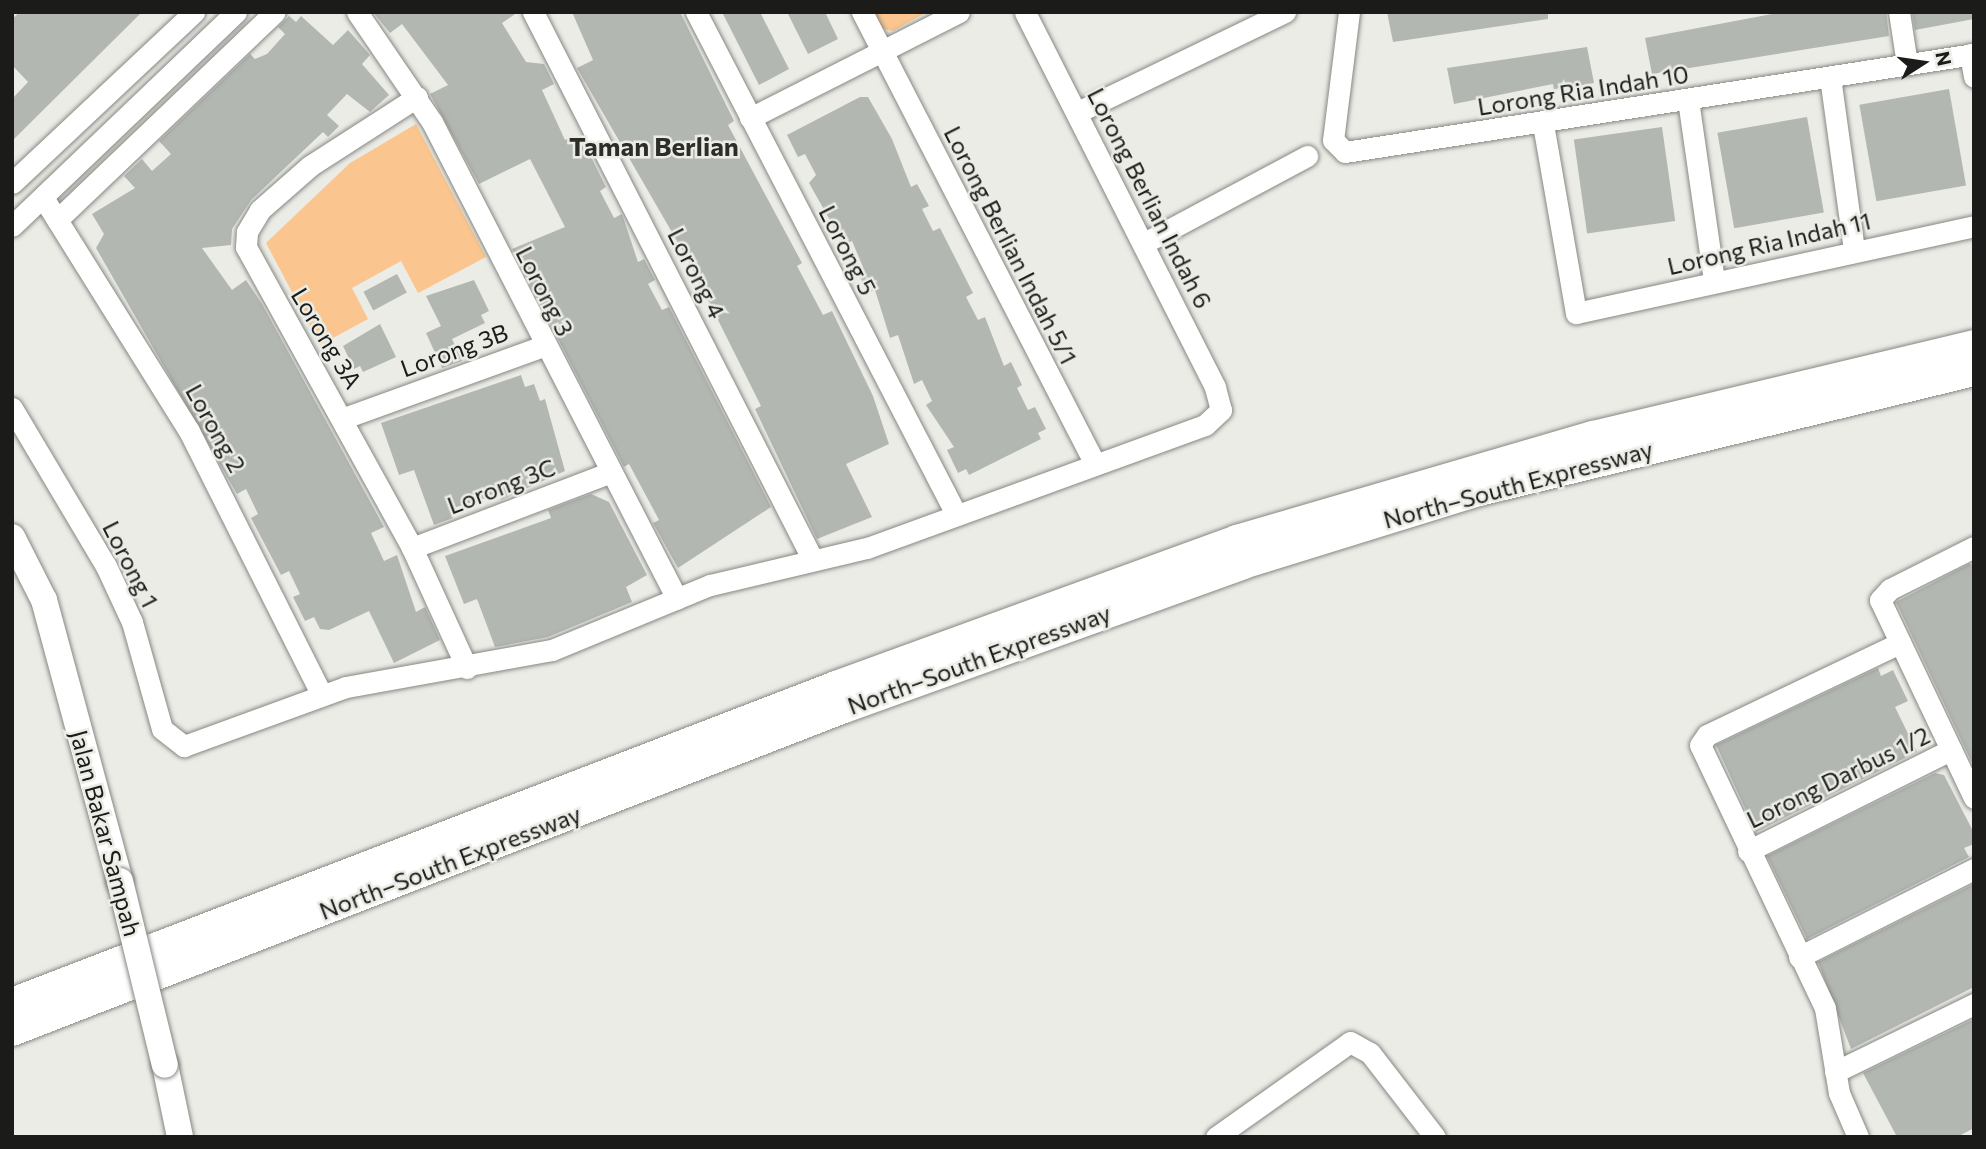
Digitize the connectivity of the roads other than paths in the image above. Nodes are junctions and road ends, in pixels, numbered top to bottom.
1 (194, 12) edge
2 (236, 12) edge
3 (275, 12) edge
4 (357, 12) edge
5 (533, 12) edge
6 (696, 12) edge
7 (862, 12) edge
8 (959, 12) edge
9 (1025, 12) edge
10 (1285, 12) edge
11 (1349, 12) edge
12 (1899, 12) edge
13 (882, 50) junction
14 (1972, 54) edge
15 (1907, 64) junction
16 (1974, 76) edge
17 (1829, 78) junction
18 (417, 97) junction
19 (1688, 100) junction
20 (1078, 112) junction
21 (750, 118) junction
22 (1543, 124) junction
23 (1307, 156) dead end
24 (12, 183) edge
25 (44, 199) junction
26 (57, 219) junction
27 (12, 226) edge
28 (1974, 226) edge
29 (1144, 243) junction
30 (1854, 249) junction
31 (1714, 281) junction
32 (1974, 345) edge
33 (543, 346) junction
34 (1974, 371) edge
35 (12, 408) edge
36 (344, 418) junction
37 (1095, 464) junction
38 (608, 473) junction
39 (955, 512) junction
40 (12, 537) edge
41 (1974, 547) edge
42 (412, 548) junction
43 (813, 560) junction
44 (677, 599) junction
45 (1900, 643) junction
46 (467, 668) junction
47 (321, 694) junction
48 (1951, 750) junction
49 (1974, 798) edge
50 (1748, 851) junction
51 (1974, 869) edge
52 (1799, 957) junction
53 (12, 1003) edge
54 (1974, 1004) edge
55 (12, 1031) edge
56 (1835, 1072) junction
57 (1428, 1134) edge
58 (180, 1137) edge
59 (1216, 1137) edge
60 (1858, 1137) edge

1 - 24 street
2 - 25 street
3 - 26 street
4 - 18 street, Lorong 3
5 - 43 street, Lorong 4
6 - 21 street, Lorong 5
7 - 13 street, Lorong Berlian Indah 5/1
8 - 13 street
9 - 20 street, Lorong Berlian Indah 6
10 - 20 street
11 - 22 street, Lorong Ria Indah 10
12 - 15 street
13 - 21 street
13 - 37 street, Lorong Berlian Indah 5/1
14 - 15 street, Lorong Ria Indah 10
14 - 16 street
15 - 17 street, Lorong Ria Indah 10
17 - 19 street, Lorong Ria Indah 10
17 - 30 street
18 - 33 street, Lorong 3
18 - 36 street, Lorong 3A
19 - 22 street, Lorong Ria Indah 10
19 - 31 street
20 - 29 street, Lorong Berlian Indah 6
21 - 39 street, Lorong 5
22 - 31 street, Lorong Ria Indah 11
23 - 29 street
25 - 26 street, Lorong 2
25 - 27 street
26 - 47 street, Lorong 2
28 - 30 street, Lorong Ria Indah 11
29 - 37 street, Lorong Berlian Indah 6
30 - 31 street, Lorong Ria Indah 11
32 - 53 highway, North–South Expressway
33 - 36 street, Lorong 3B
33 - 38 street, Lorong 3
34 - 55 highway, North–South Expressway
35 - 47 street, Lorong 1
36 - 42 street, Lorong 3A
37 - 39 street
38 - 42 street, Lorong 3C
38 - 44 street, Lorong 3
39 - 43 street
40 - 58 main road, Jalan Bakar Sampah, bridge
41 - 45 street
42 - 46 street, Lorong 3A
43 - 44 street
44 - 46 street
45 - 48 street
45 - 50 street
46 - 47 street
48 - 49 street
48 - 50 street, Lorong Darbus 1/2
50 - 52 street
51 - 52 street
52 - 56 street
54 - 56 street
56 - 60 street
57 - 59 street

